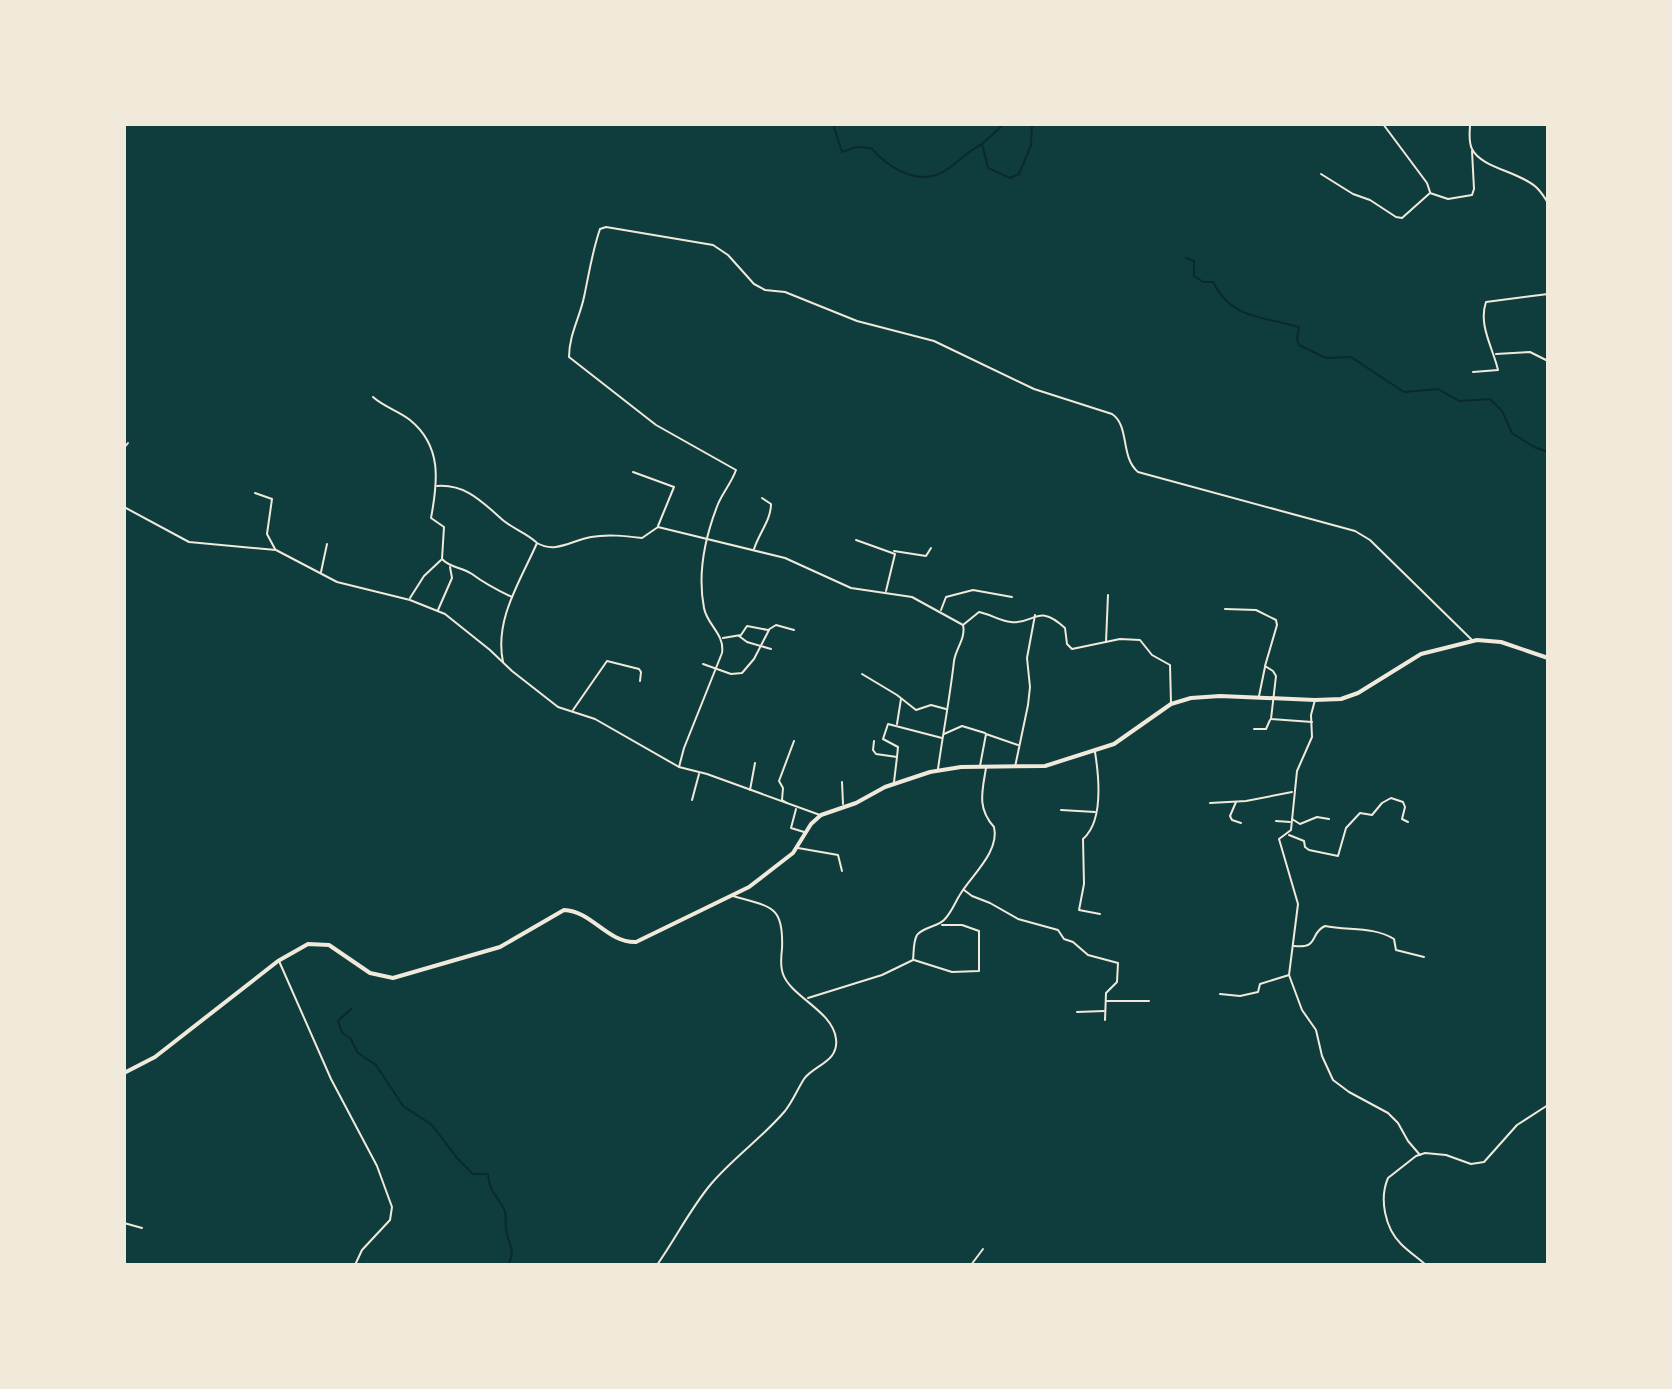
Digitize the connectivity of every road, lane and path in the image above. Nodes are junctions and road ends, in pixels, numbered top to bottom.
1 (1383, 124) edge
2 (1470, 124) edge
3 (1472, 148) junction
4 (1321, 174) dead end
5 (1430, 193) junction
6 (1548, 203) edge
7 (1548, 294) edge
8 (1495, 355) junction
9 (1548, 361) edge
10 (1473, 372) dead end
11 (373, 397) dead end
12 (128, 443) dead end
13 (124, 448) edge
14 (633, 472) dead end
15 (435, 486) junction
16 (255, 493) dead end
17 (762, 498) dead end
18 (124, 507) edge
19 (658, 527) junction
20 (706, 540) junction
21 (856, 540) dead end
22 (537, 543) junction
23 (327, 544) dead end
24 (931, 548) dead end
25 (276, 550) junction
26 (754, 550) junction
27 (892, 551) junction
28 (442, 559) junction
29 (449, 565) junction
30 (321, 573) junction
31 (990, 586) dead end
32 (988, 591) junction
33 (886, 592) junction
34 (1108, 595) dead end
35 (512, 597) junction
36 (1012, 597) dead end
37 (410, 600) junction
38 (1225, 609) dead end
39 (437, 611) junction
40 (941, 612) junction
41 (1035, 615) junction
42 (963, 625) junction
43 (769, 630) junction
44 (794, 630) dead end
45 (738, 635) junction
46 (721, 638) junction
47 (1473, 641) junction
48 (1106, 643) junction
49 (761, 647) junction
50 (771, 649) dead end
51 (1548, 658) edge
52 (503, 663) junction
53 (703, 664) dead end
54 (1265, 666) junction
55 (717, 668) junction
56 (862, 674) dead end
57 (640, 681) dead end
58 (1259, 697) junction
59 (901, 698) junction
60 (1273, 698) junction
61 (1315, 700) junction
62 (1171, 704) junction
63 (947, 710) junction
64 (573, 711) junction
65 (1271, 719) junction
66 (1312, 722) junction
67 (896, 726) junction
68 (1254, 729) dead end
69 (986, 734) junction
70 (942, 736) junction
71 (794, 741) dead end
72 (874, 741) dead end
73 (1019, 745) junction
74 (1094, 751) junction
75 (897, 757) junction
76 (755, 763) dead end
77 (679, 767) junction
78 (983, 767) junction
79 (1014, 768) junction
80 (938, 770) junction
81 (700, 772) junction
82 (842, 782) dead end
83 (894, 784) junction
84 (749, 791) junction
85 (1293, 792) junction
86 (692, 800) dead end
87 (1236, 802) junction
88 (1210, 803) dead end
89 (787, 805) junction
90 (796, 807) junction
91 (843, 808) junction
92 (1061, 810) dead end
93 (1096, 812) junction
94 (821, 815) junction
95 (1329, 819) dead end
96 (1292, 820) junction
97 (1276, 821) dead end
98 (1408, 822) dead end
99 (1241, 823) dead end
100 (805, 832) junction
101 (1288, 834) junction
102 (797, 848) junction
103 (842, 871) dead end
104 (963, 889) junction
105 (732, 895) junction
106 (1100, 914) dead end
107 (938, 925) junction
108 (1293, 946) junction
109 (1424, 957) dead end
110 (913, 960) junction
111 (278, 961) junction
112 (1289, 975) junction
113 (1220, 994) dead end
114 (807, 999) junction
115 (1105, 1001) junction
116 (1149, 1001) dead end
117 (1105, 1011) junction
118 (1077, 1012) dead end
119 (1105, 1020) dead end
120 (124, 1073) edge
121 (1548, 1105) edge
122 (1420, 1155) junction
123 (124, 1223) edge
124 (142, 1228) dead end
125 (983, 1249) dead end
126 (355, 1265) edge
127 (657, 1265) edge
128 (971, 1265) edge
129 (1426, 1265) edge

1 - 5 street
2 - 3 street
3 - 5 street
3 - 6 street
4 - 5 street
7 - 8 street
8 - 9 street
8 - 10 street
11 - 15 street
12 - 13 street
14 - 19 street
15 - 22 street
15 - 28 street
16 - 25 street
17 - 26 street
18 - 25 street
19 - 20 street
19 - 22 street
20 - 26 street
20 - 46 street
20 - 47 street
21 - 27 street
22 - 35 street
23 - 30 street
24 - 27 street
25 - 30 street
26 - 33 street
27 - 33 street
28 - 29 street
28 - 37 street
29 - 35 street
29 - 39 street
30 - 37 street
31 - 32 street
32 - 36 street
32 - 40 street
33 - 40 street
34 - 48 street
35 - 52 street
37 - 39 street
38 - 54 street
39 - 52 street
40 - 42 street
41 - 42 street
41 - 48 street
41 - 73 street
42 - 63 street
43 - 44 street
43 - 45 street
43 - 49 street
45 - 46 street
45 - 49 street
46 - 55 street
47 - 51 highway
47 - 61 highway
48 - 62 street
49 - 50 street
49 - 55 street
52 - 64 street
53 - 55 street
54 - 58 street
54 - 60 street
55 - 77 street
56 - 59 street
57 - 64 street
58 - 60 highway
58 - 62 highway
59 - 63 street
59 - 67 street
60 - 61 highway
60 - 65 street
61 - 66 street
62 - 74 highway
63 - 70 street
64 - 77 street
65 - 66 street
65 - 68 street
66 - 85 street
67 - 70 street
67 - 75 street
69 - 70 street
69 - 73 street
69 - 78 street
70 - 80 street
71 - 89 street
72 - 75 street
73 - 79 street
74 - 79 highway
74 - 93 street
75 - 83 street
76 - 84 street
77 - 81 street
78 - 79 highway
78 - 80 highway
78 - 104 street
80 - 83 highway
81 - 84 street
81 - 86 street
82 - 91 street
83 - 91 highway
84 - 89 street
85 - 87 street
85 - 96 street
87 - 88 street
87 - 99 street
89 - 90 street
90 - 94 street
90 - 100 street
91 - 94 highway
92 - 93 street
93 - 106 street
94 - 100 highway
95 - 96 street
96 - 97 street
96 - 101 street
98 - 101 street
100 - 102 highway
101 - 108 street
102 - 103 street
102 - 105 highway
104 - 107 street
104 - 115 street
105 - 111 highway
105 - 114 street
107 - 110 street
107 - 110 street
108 - 109 street
108 - 112 street
110 - 114 street
111 - 120 highway
111 - 126 street
112 - 113 street
112 - 122 street
114 - 127 street
115 - 116 street
115 - 117 street
117 - 118 street
117 - 119 street
121 - 122 street
122 - 129 street
123 - 124 street
125 - 128 street

